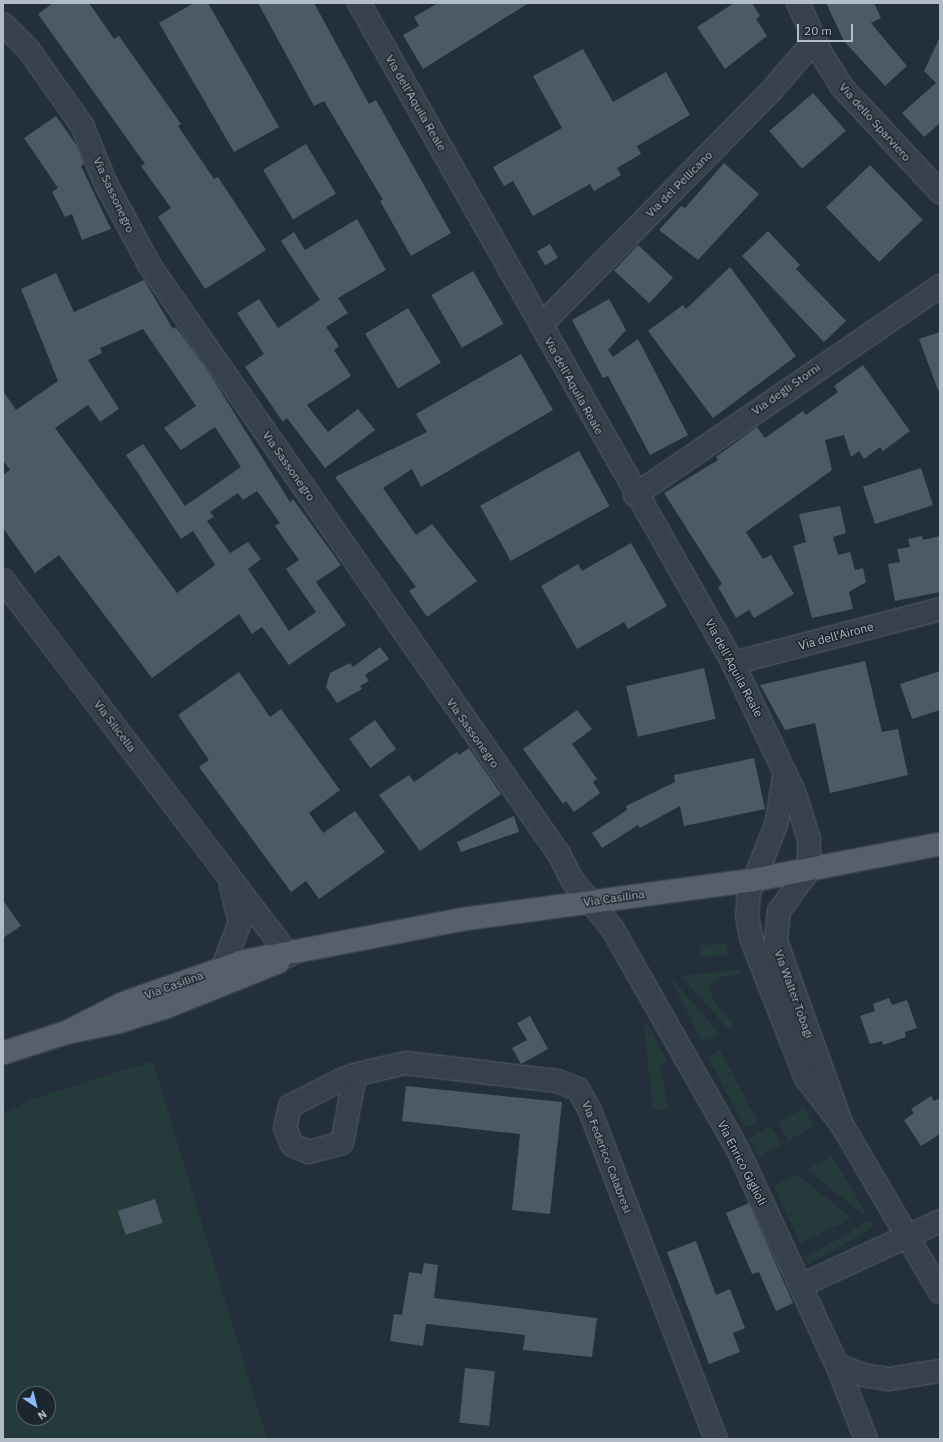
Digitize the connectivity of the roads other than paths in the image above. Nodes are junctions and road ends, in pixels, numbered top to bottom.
1 (798, 3) edge
2 (366, 5) edge
3 (5, 30) edge
4 (815, 40) junction
5 (940, 192) edge
6 (940, 286) edge
7 (541, 325) junction
8 (635, 495) junction
9 (3, 580) edge
10 (940, 609) edge
11 (733, 663) junction
12 (785, 772) junction
13 (940, 844) edge
14 (809, 870) junction
15 (226, 873) junction
16 (753, 880) junction
17 (590, 902) junction
18 (289, 955) junction
19 (223, 967) junction
20 (64, 1033) junction
21 (3, 1053) edge
22 (355, 1076) dead end
23 (842, 1125) junction
24 (940, 1221) edge
25 (910, 1237) junction
26 (800, 1286) junction
27 (940, 1292) edge
28 (836, 1365) junction
29 (940, 1371) edge
30 (716, 1439) edge
31 (866, 1439) edge

1 - 4 street, Via dello Sparviero
2 - 7 street, Via dell'Aquila Reale
3 - 17 street, Via Sassonegro
4 - 5 street, Via dello Sparviero
4 - 7 street, Via del Pellicano
6 - 8 street, Via degli Storni
7 - 8 street, Via dell'Aquila Reale
8 - 11 street, Via dell'Aquila Reale
9 - 15 street, Via Silicella
10 - 11 street, Via dell'Airone
11 - 12 street, Via dell'Aquila Reale
12 - 14 street, Via dell'Aquila Reale
12 - 16 street
13 - 14 main road, Via Casilina
14 - 16 main road, Via Casilina
14 - 23 street, Via Walter Tobagi
15 - 18 street, Via Silicella
15 - 19 street, Via Silicella
16 - 17 main road, Via Casilina
16 - 23 street, Via Walter Tobagi
17 - 18 main road, Via Casilina
17 - 26 street, Via Enrico Giglioli
18 - 19 main road, Via Casilina
18 - 20 main road, Via Casilina
19 - 20 main road, Via Casilina
20 - 21 main road, Via Casilina
22 - 30 street, Via Federico Calabresi
23 - 25 street, Via Walter Tobagi
24 - 25 street
25 - 26 street
25 - 27 street, Via Walter Tobagi
26 - 28 street, Via Enrico Giglioli
28 - 29 street
28 - 31 street, Via Enrico Giglioli

